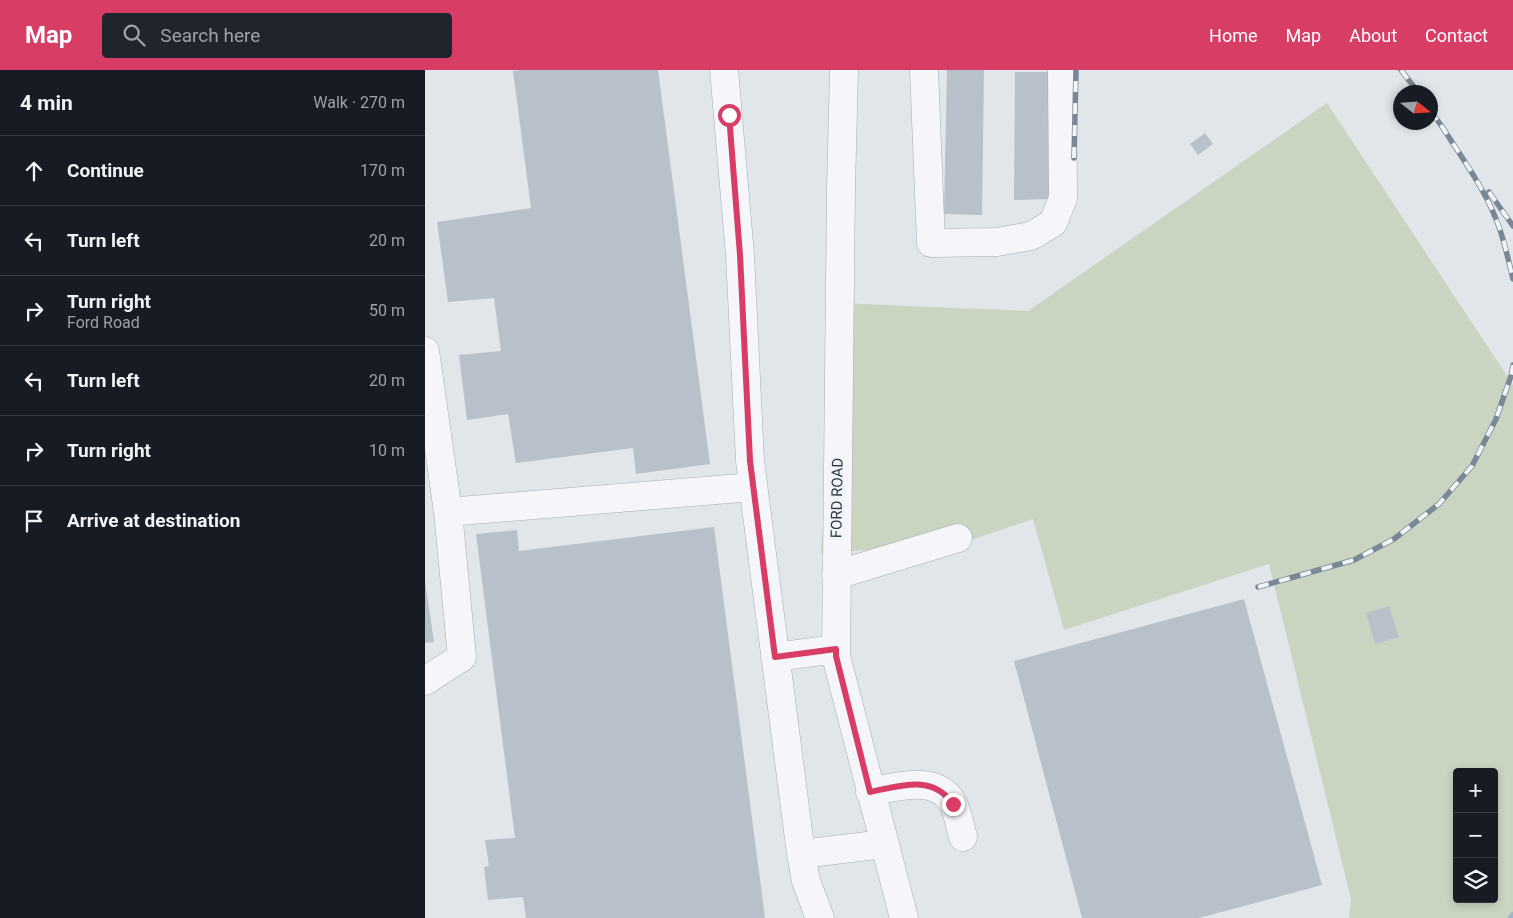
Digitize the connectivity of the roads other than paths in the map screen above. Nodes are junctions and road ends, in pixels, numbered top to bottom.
1 (725, 70) edge
2 (844, 70) edge
3 (924, 70) edge
4 (1062, 70) edge
5 (425, 351) edge
6 (427, 384) edge
7 (753, 487) junction
8 (448, 512) junction
9 (958, 538) dead end
10 (836, 575) junction
11 (836, 649) junction
12 (775, 657) junction
13 (425, 681) edge
14 (870, 792) junction
15 (963, 837) dead end
16 (884, 844) junction
17 (801, 854) junction
18 (820, 918) edge
19 (904, 918) edge

1 - 7 street
2 - 10 street, FORD ROAD
3 - 4 street
5 - 6 street
6 - 8 street
7 - 8 street
7 - 12 street
8 - 13 street
9 - 10 street
10 - 11 street, FORD ROAD
11 - 12 street
11 - 14 street, FORD ROAD
12 - 17 street
14 - 15 street
14 - 16 street, FORD ROAD
16 - 17 street
16 - 19 street, FORD ROAD
17 - 18 street

